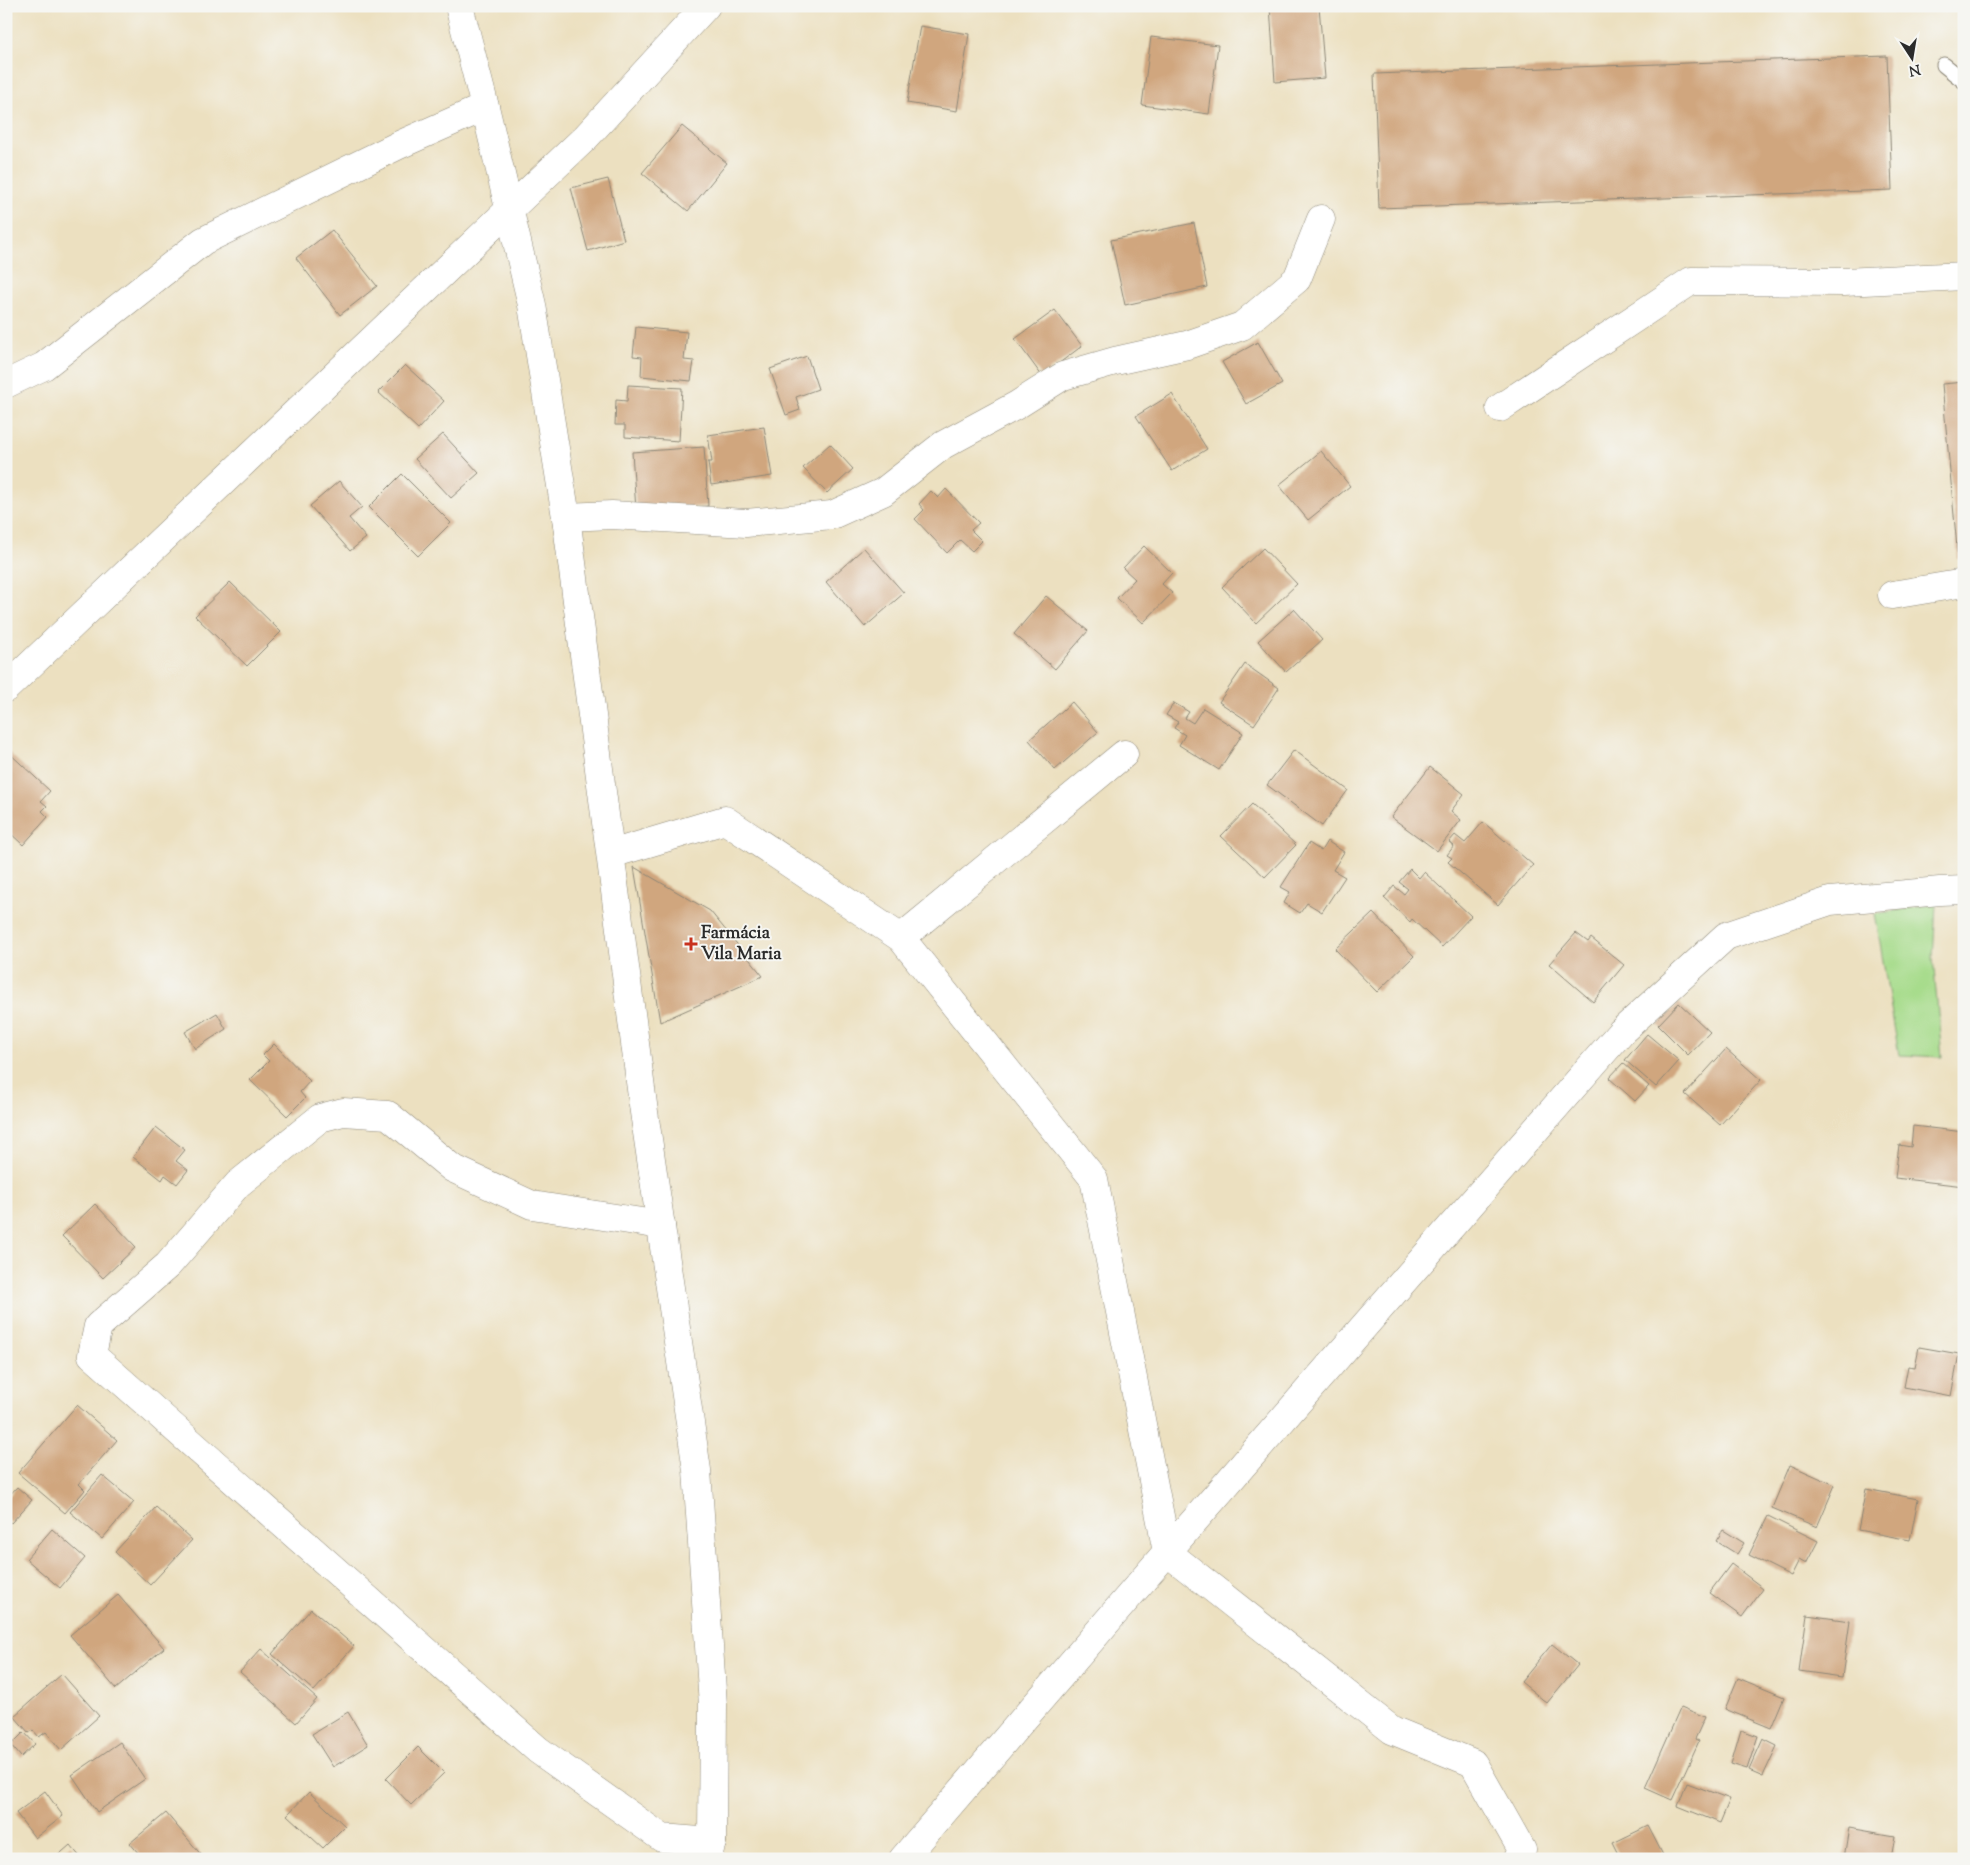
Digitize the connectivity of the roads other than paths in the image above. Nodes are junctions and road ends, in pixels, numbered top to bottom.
1 (459, 6) edge
2 (706, 6) edge
3 (1944, 65) dead end
4 (1964, 81) edge
5 (485, 107) junction
6 (510, 209) junction
7 (1321, 220) dead end
8 (1964, 276) edge
9 (6, 384) edge
10 (1500, 408) dead end
11 (566, 518) junction
12 (1964, 584) edge
13 (1892, 595) dead end
14 (6, 688) edge
15 (1124, 754) dead end
16 (611, 854) junction
17 (1964, 890) edge
18 (901, 938) junction
19 (661, 1225) junction
20 (1167, 1552) junction
21 (709, 1850) edge
22 (903, 1859) edge
23 (1518, 1859) edge

1 - 5 street
2 - 6 street
3 - 4 lane
5 - 6 street
5 - 9 street
6 - 11 street
6 - 14 street
7 - 11 street
8 - 10 street
11 - 16 street
12 - 13 street
15 - 18 street
16 - 18 street
16 - 19 street
17 - 20 street
18 - 20 street
19 - 21 street
19 - 21 street
20 - 22 street
20 - 23 street

